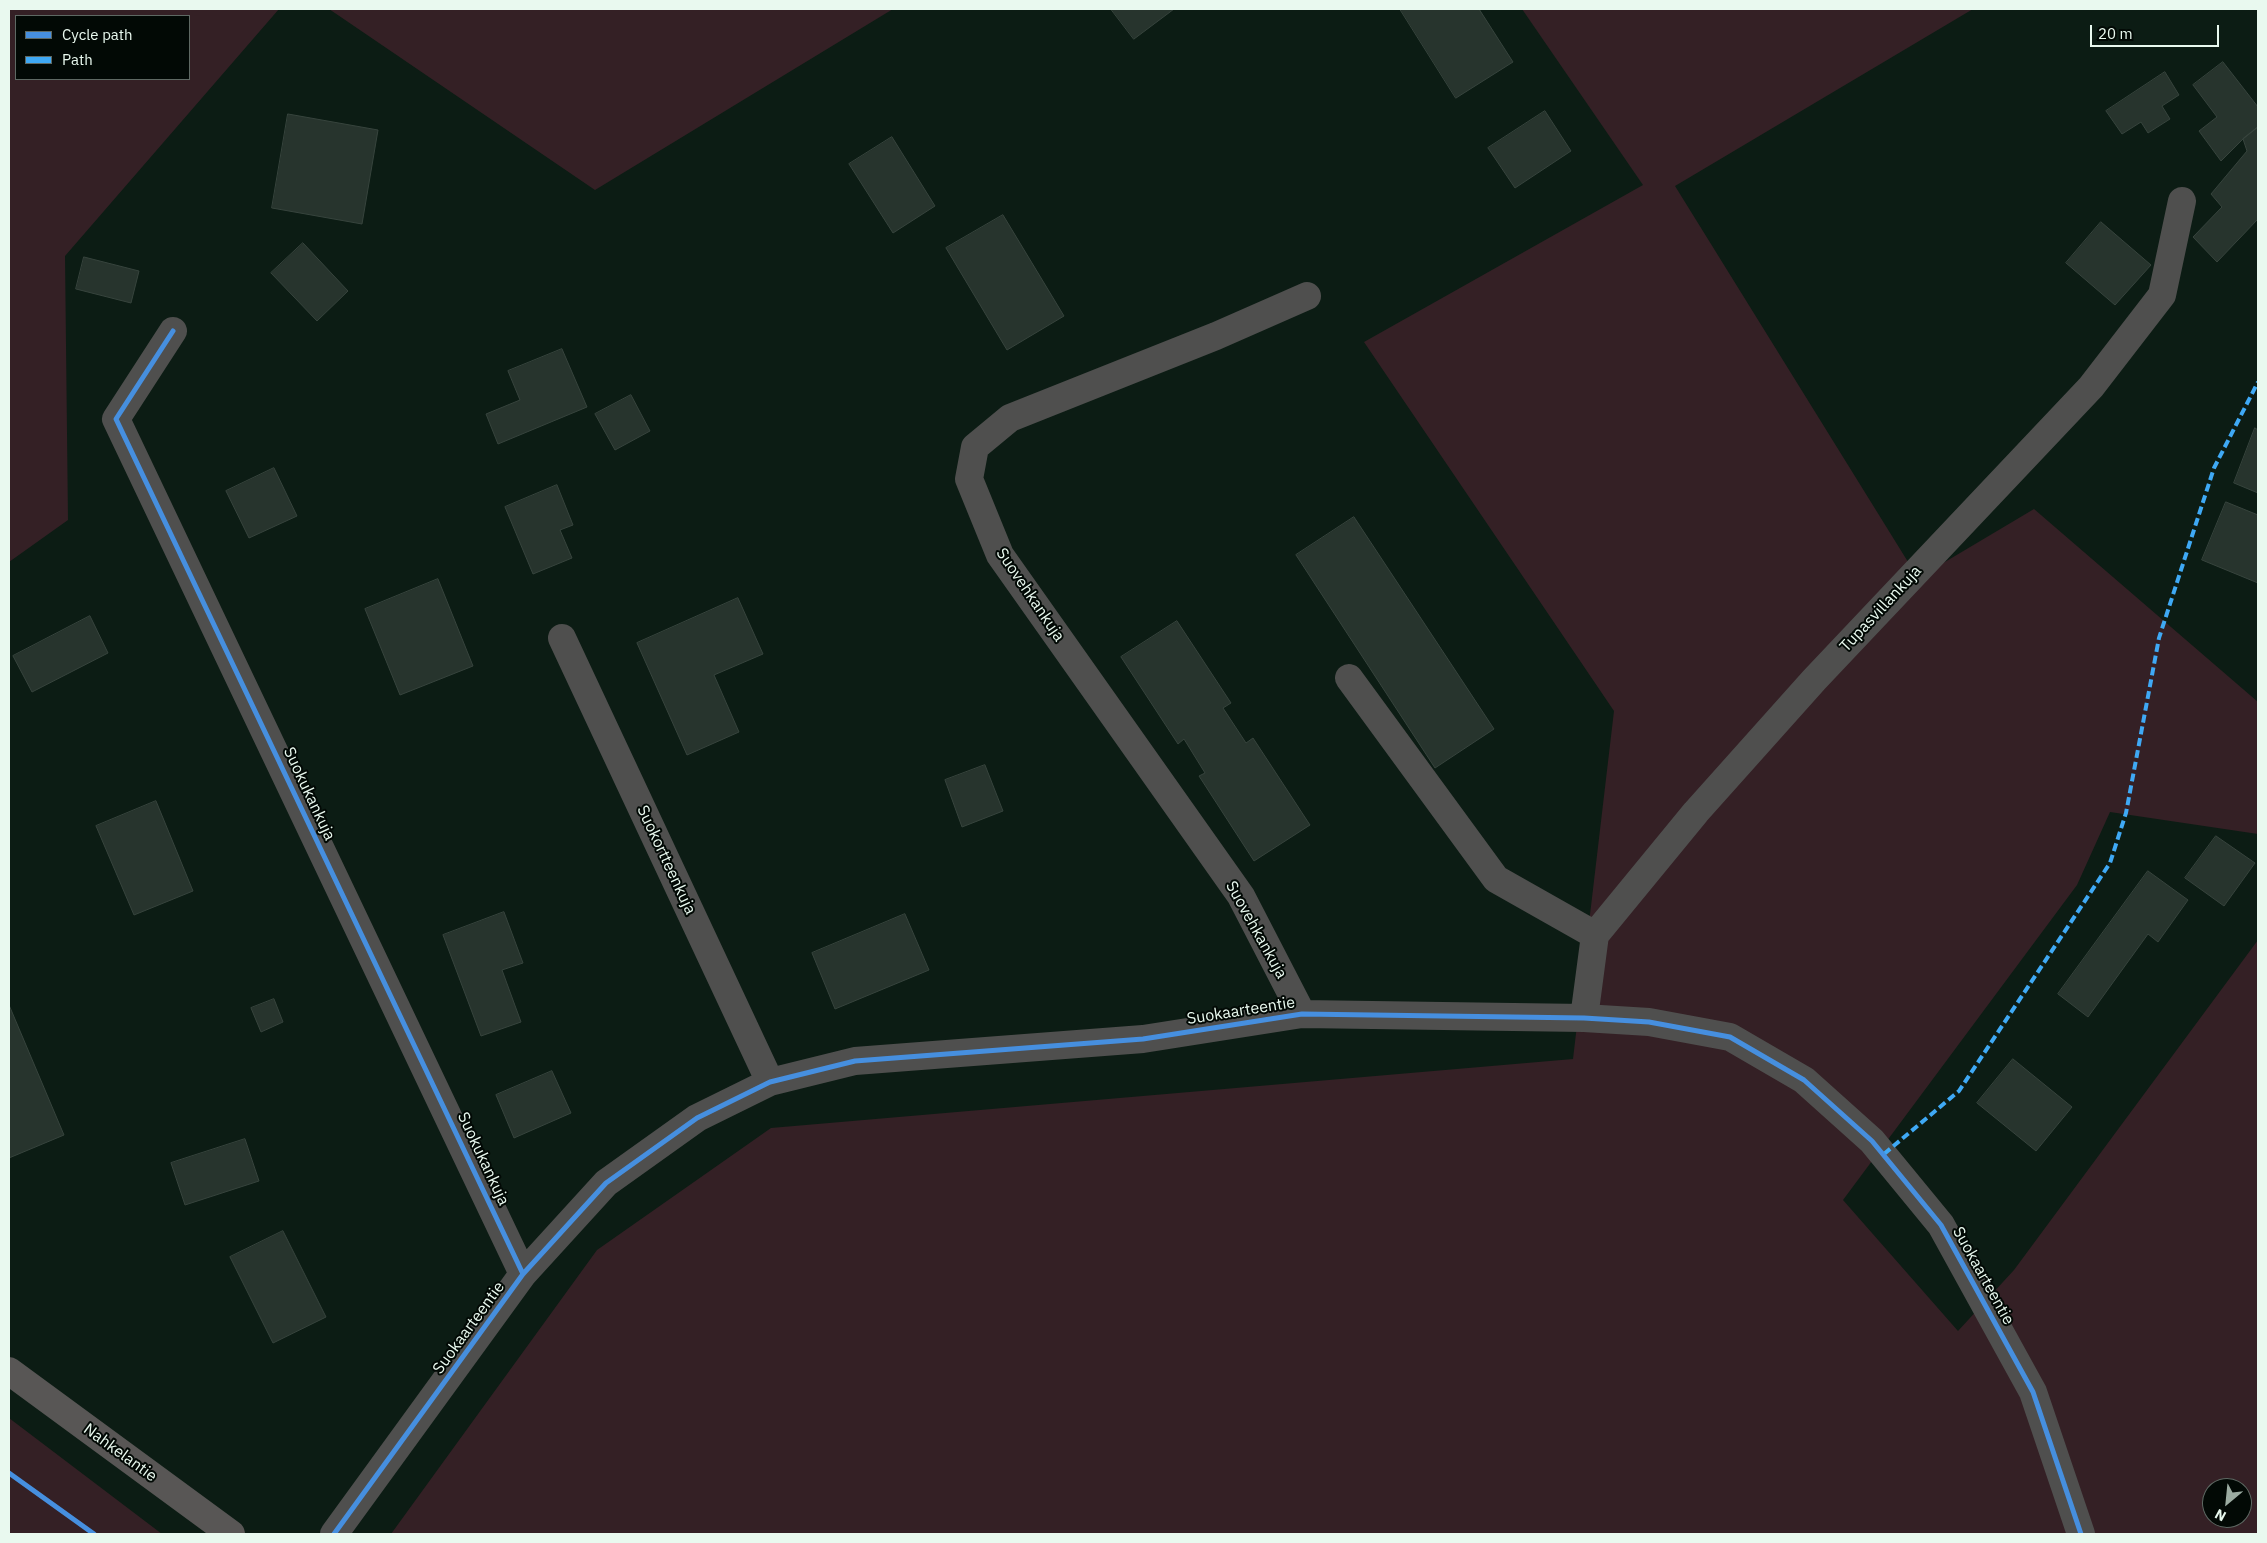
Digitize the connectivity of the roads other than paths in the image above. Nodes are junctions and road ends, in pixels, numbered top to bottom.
1 (2182, 201) dead end
2 (1307, 296) dead end
3 (173, 331) dead end
4 (562, 638) dead end
5 (1349, 678) dead end
6 (1595, 935) junction
7 (1302, 1014) junction
8 (1584, 1018) junction
9 (770, 1082) junction
10 (524, 1274) junction
11 (9, 1371) edge
12 (231, 1534) edge
13 (334, 1534) edge
14 (2080, 1534) edge

1 - 6 street, Tupasvillankuja
2 - 7 street, Suovehkankuja
3 - 10 street, Suokukankuja
4 - 9 street, Suokortteenkuja
5 - 6 street
6 - 8 street
7 - 8 street, Suokaarteentie
7 - 9 street, Suokaarteentie
8 - 14 street, Suokaarteentie
9 - 10 street, Suokaarteentie
10 - 13 street, Suokaarteentie
11 - 12 main road, Nahkelantie

